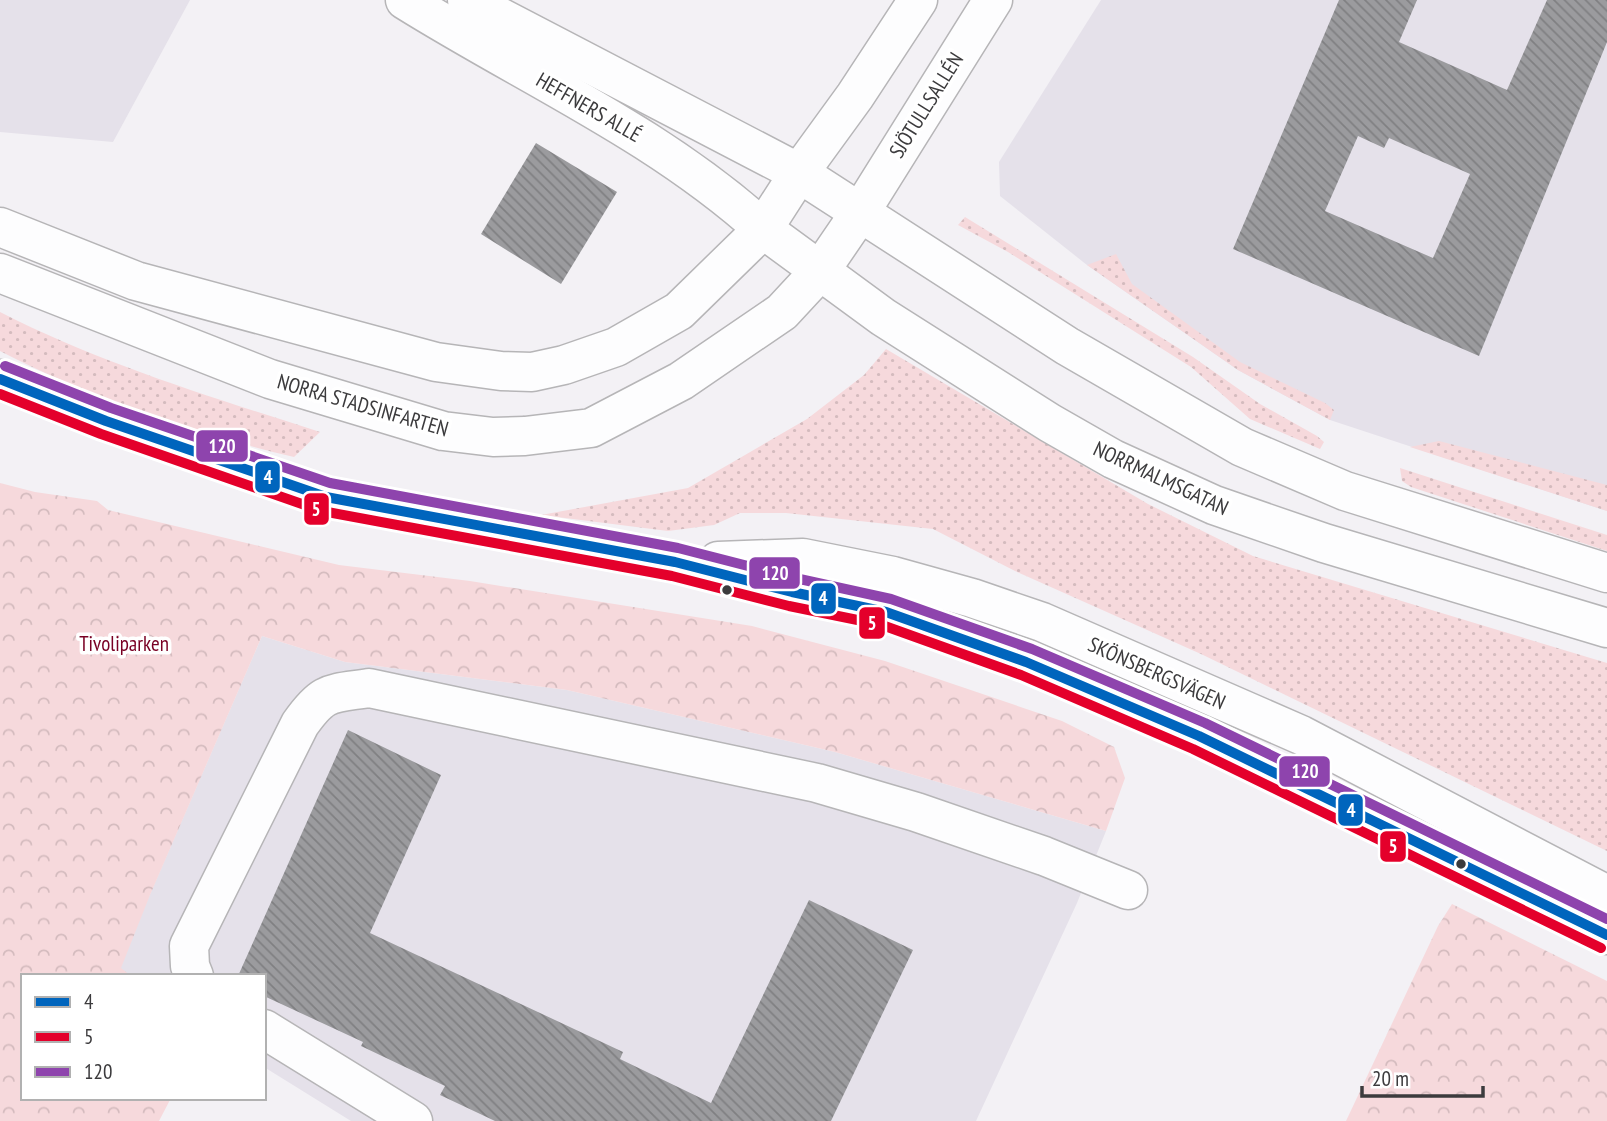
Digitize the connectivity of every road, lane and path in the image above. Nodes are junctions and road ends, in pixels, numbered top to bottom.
1 (405, 0) edge
2 (467, 0) edge
3 (918, 0) edge
4 (993, 0) edge
5 (799, 173) junction
6 (861, 211) junction
7 (0, 227) edge
8 (763, 229) junction
9 (820, 271) junction
10 (0, 273) edge
11 (0, 379) edge
12 (675, 562) junction
13 (1607, 573) edge
14 (1607, 628) edge
15 (1128, 890) dead end
16 (1607, 895) edge
17 (1607, 935) edge
18 (193, 974) edge
19 (266, 1030) edge
20 (413, 1121) edge

1 - 8 street, HEFFNERS ALLÉ
2 - 5 street, HEFFNERS ALLÉ
3 - 5 street
4 - 6 street, SJÖTULLSALLÉN
5 - 6 street
5 - 8 street
6 - 9 street, SJÖTULLSALLÉN
6 - 13 street
7 - 8 street
8 - 9 street, NORRMALMSGATAN
9 - 10 street, NORRA STADSINFARTEN
9 - 14 street, NORRMALMSGATAN
11 - 12 street, SKÖNSBERGSVÄGEN
12 - 16 street, SKÖNSBERGSVÄGEN
12 - 17 street, SKÖNSBERGSVÄGEN
15 - 18 street
19 - 20 street

